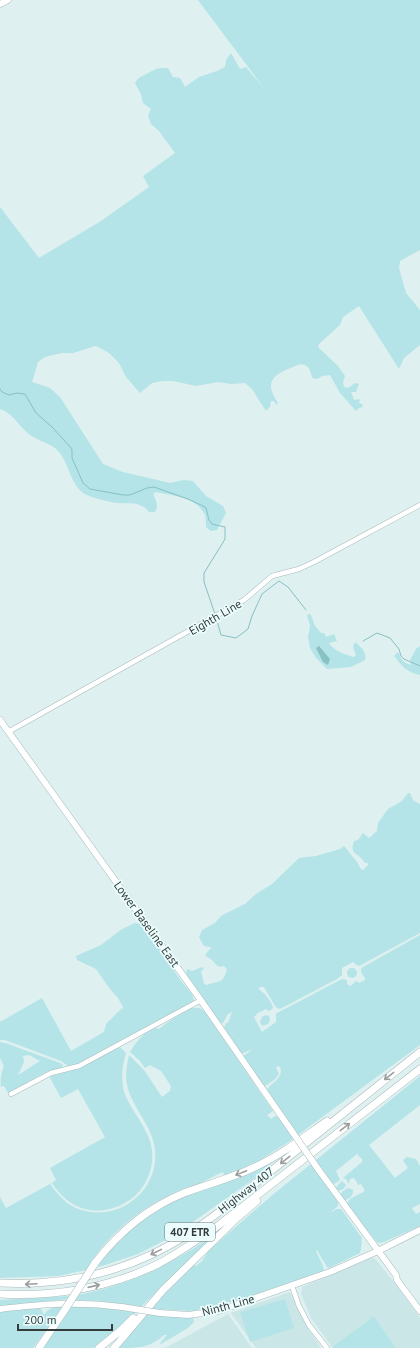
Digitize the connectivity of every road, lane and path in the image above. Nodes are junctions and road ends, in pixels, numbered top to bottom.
1 (8, 0) edge
2 (0, 4) edge
3 (420, 505) edge
4 (0, 720) edge
5 (8, 732) junction
6 (201, 1000) junction
7 (420, 1052) edge
8 (420, 1069) edge
9 (11, 1094) dead end
10 (348, 1109) junction
11 (314, 1151) junction
12 (420, 1230) edge
13 (376, 1252) junction
14 (0, 1283) edge
15 (292, 1286) junction
16 (163, 1290) junction
17 (0, 1294) edge
18 (0, 1309) edge
19 (420, 1312) edge
20 (39, 1348) edge
21 (99, 1348) edge
22 (114, 1348) edge
23 (327, 1348) edge

1 - 2 main road
3 - 5 street, Eighth Line
4 - 5 main road, Lower Baseline East
5 - 6 main road, Lower Baseline East
6 - 9 street
6 - 13 main road, Lower Baseline East, bridge
7 -> 10 highway, Highway 407 / 407 ETR
11 -> 8 highway, Highway 407 / 407 ETR
10 -> 14 highway, Highway 407 / 407 ETR
10 -> 20 highway, bridge
11 - 16 highway
17 -> 11 highway, Highway 407 / 407 ETR
12 - 13 main road, Ninth Line
13 - 15 main road, Ninth Line
13 - 19 main road, Lower Baseline East
15 - 18 main road, Ninth Line, bridge
15 - 23 street
16 - 21 highway
16 - 22 highway

